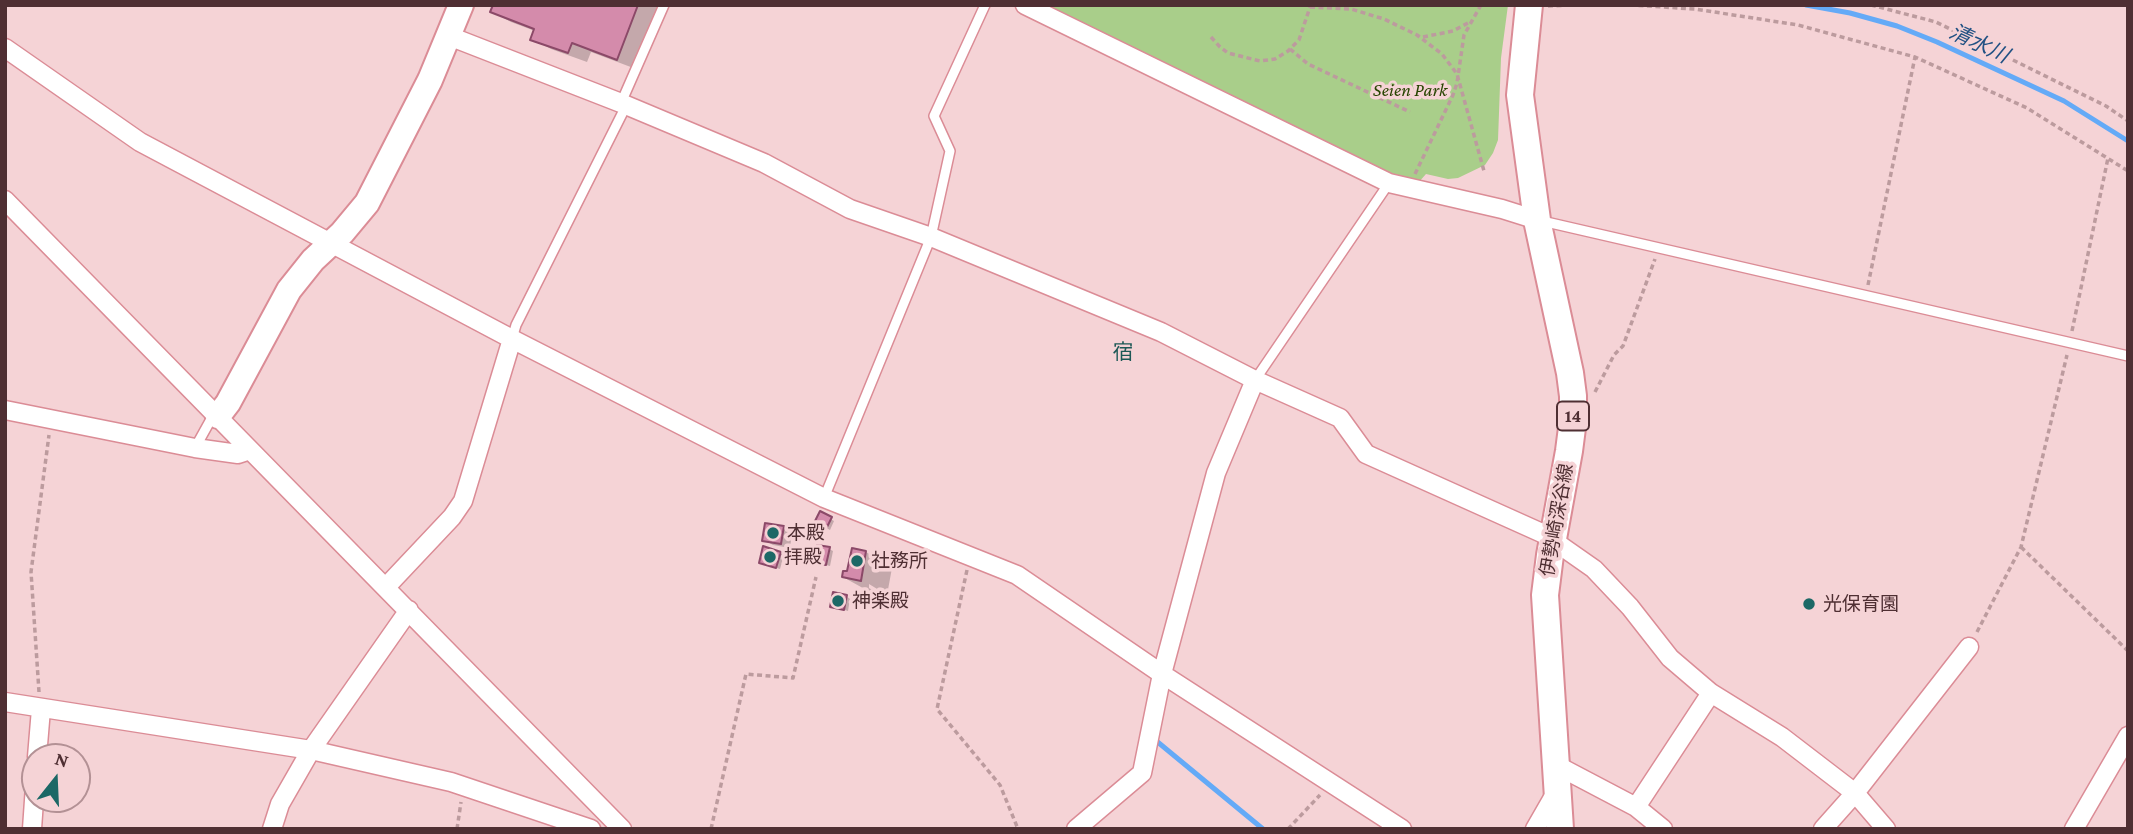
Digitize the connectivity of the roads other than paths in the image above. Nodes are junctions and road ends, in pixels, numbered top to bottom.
1 (461, 5) edge
2 (664, 5) edge
3 (985, 5) edge
4 (1025, 5) edge
5 (1529, 5) edge
6 (449, 36) junction
7 (5, 48) edge
8 (624, 104) junction
9 (1390, 183) junction
10 (5, 200) edge
11 (1537, 220) junction
12 (931, 237) junction
13 (330, 243) junction
14 (512, 339) junction
15 (2128, 356) edge
16 (1255, 380) junction
17 (5, 410) edge
18 (218, 416) junction
19 (195, 447) junction
20 (250, 450) junction
21 (824, 498) junction
22 (1553, 540) junction
23 (386, 586) junction
24 (409, 610) junction
25 (1969, 647) road end
26 (1162, 674) junction
27 (1711, 693) junction
28 (5, 702) edge
29 (41, 709) junction
30 (2128, 736) edge
31 (38, 743) edge
32 (311, 750) junction
33 (1558, 776) junction
34 (1855, 793) junction
35 (1636, 807) junction
36 (272, 829) edge
37 (591, 829) edge
38 (622, 829) edge
39 (1076, 829) edge
40 (1402, 829) edge
41 (1535, 829) edge
42 (1560, 829) edge
43 (1662, 829) edge
44 (1823, 829) edge
45 (1886, 829) edge
46 (2074, 829) edge

1 - 6 street
2 - 8 lane
3 - 12 lane
4 - 9 street
5 - 11 main road, 伊勢崎深谷線 / 14
6 - 8 street
6 - 13 street
7 - 13 street
8 - 12 street
8 - 14 lane
9 - 11 street
9 - 16 lane
10 - 18 street
11 - 15 lane
11 - 22 main road, 伊勢崎深谷線 / 14
12 - 16 street
12 - 21 lane
13 - 14 street
13 - 18 street
14 - 21 street
14 - 23 street
16 - 22 street
16 - 26 street
17 - 19 street
18 - 19 lane
18 - 20 street
19 - 20 street
20 - 23 street
21 - 26 street
22 - 27 street
22 - 33 main road, 伊勢崎深谷線 / 14
23 - 24 street
24 - 32 street
24 - 38 street
25 - 34 street
26 - 39 street
26 - 40 street
27 - 34 street
27 - 35 street
28 - 29 street
29 - 31 street
29 - 32 street
30 - 46 street
32 - 36 street
32 - 37 street
33 - 35 street
33 - 41 street
33 - 42 main road, 伊勢崎深谷線 / 14
34 - 44 street
34 - 45 street
35 - 43 street

